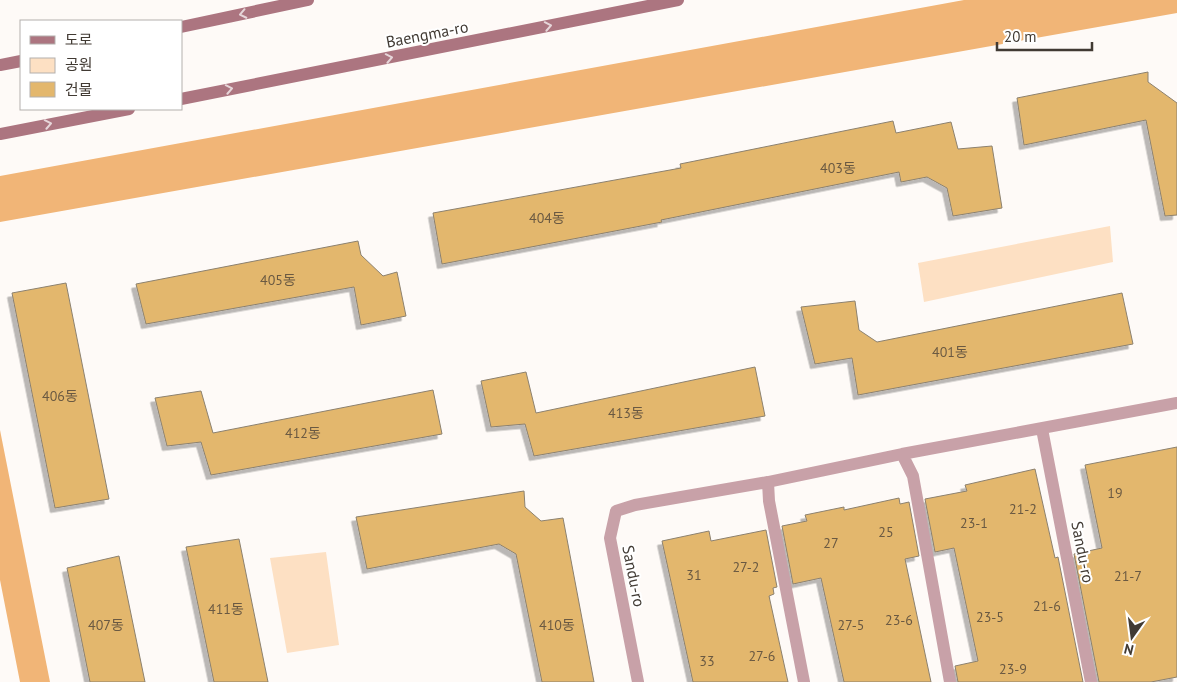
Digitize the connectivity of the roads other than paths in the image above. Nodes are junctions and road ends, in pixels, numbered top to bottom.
1 (308, 0) edge
2 (678, 0) edge
3 (182, 27) edge
4 (20, 61) edge
5 (0, 65) edge
6 (182, 99) edge
7 (124, 110) edge
8 (0, 134) edge
9 (1177, 403) edge
10 (1042, 429) junction
11 (902, 454) junction
12 (768, 482) junction
13 (638, 682) edge
14 (804, 682) edge
15 (950, 682) edge
16 (1091, 682) edge

1 -> 3 main road
6 -> 2 main road, Baengma-ro
4 - 5 main road
8 -> 7 main road
9 - 10 street, Sandu-ro
10 - 11 street, Sandu-ro
10 - 16 street, Sandu-ro
11 - 12 street, Sandu-ro
11 - 15 street
12 - 13 street, Sandu-ro
12 - 14 street

